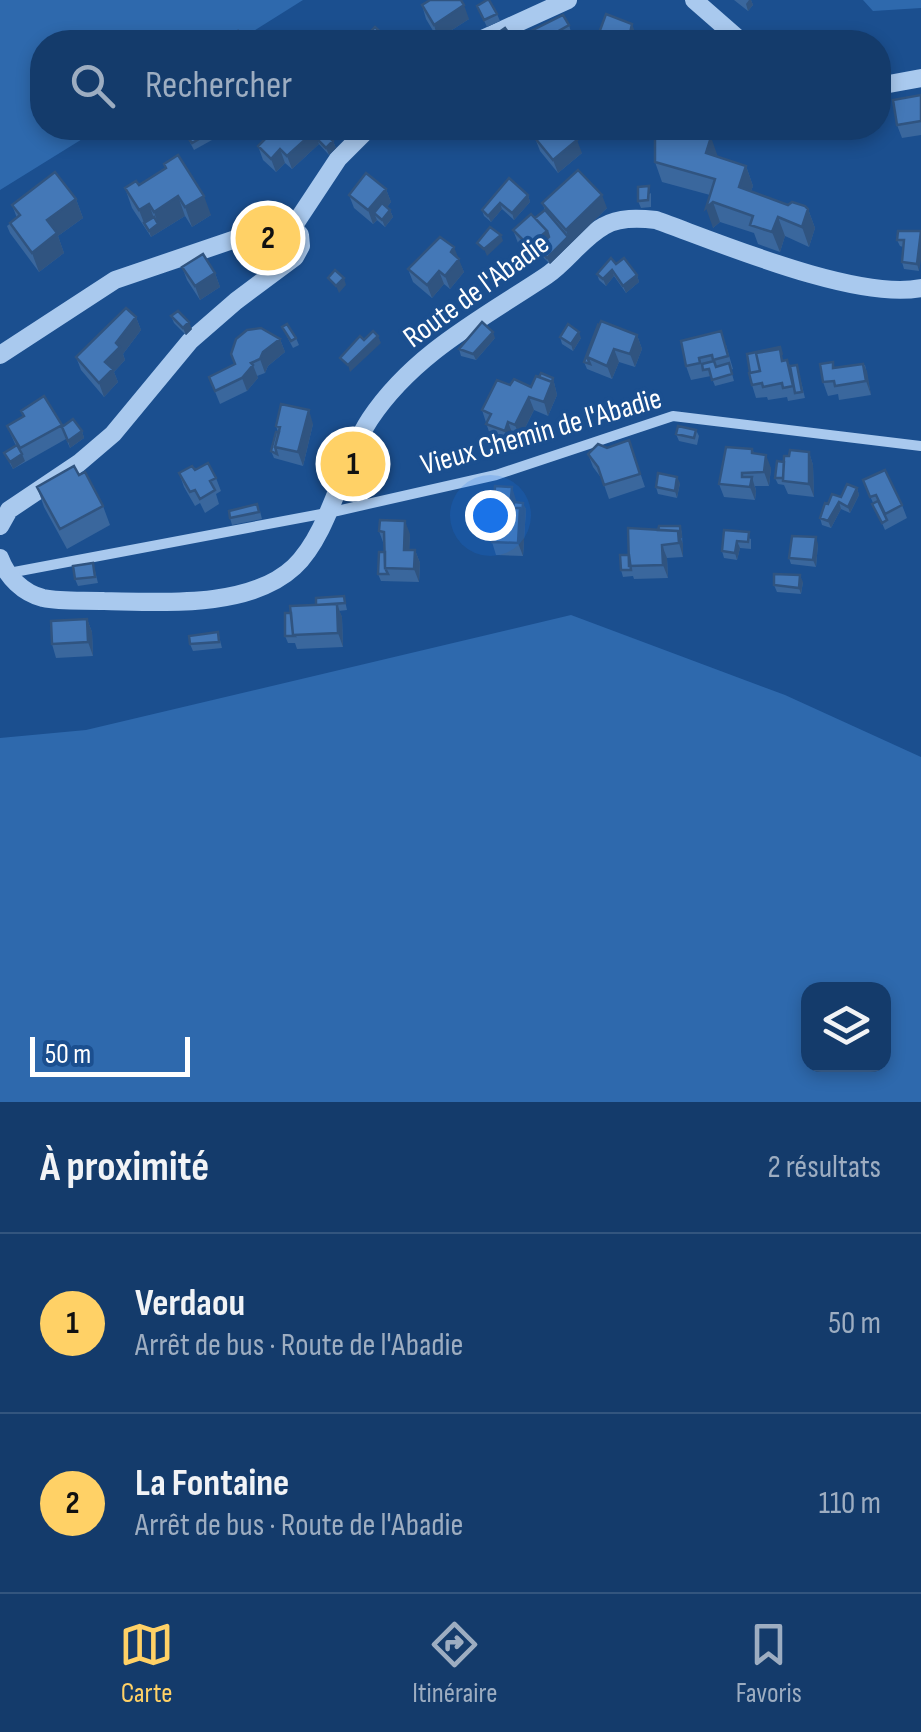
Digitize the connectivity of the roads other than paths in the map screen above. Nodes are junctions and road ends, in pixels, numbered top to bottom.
1 (568, 0) edge
2 (694, 0) edge
3 (502, 30) edge
4 (728, 30) edge
5 (921, 78) edge
6 (891, 84) edge
7 (357, 140) edge
8 (294, 227) junction
9 (921, 288) edge
10 (0, 355) edge
11 (921, 446) edge
12 (326, 514) junction
13 (0, 526) edge
14 (2, 569) edge

1 - 3 street
2 - 4 street
5 - 6 street
7 - 8 street
8 - 10 street
8 - 13 street
9 - 12 street, Route de l'Abadie
11 - 12 street, Vieux Chemin de l'Abadie
12 - 14 street, Vieux Chemin de l'Abadie
12 - 14 street, Route de l'Abadie

